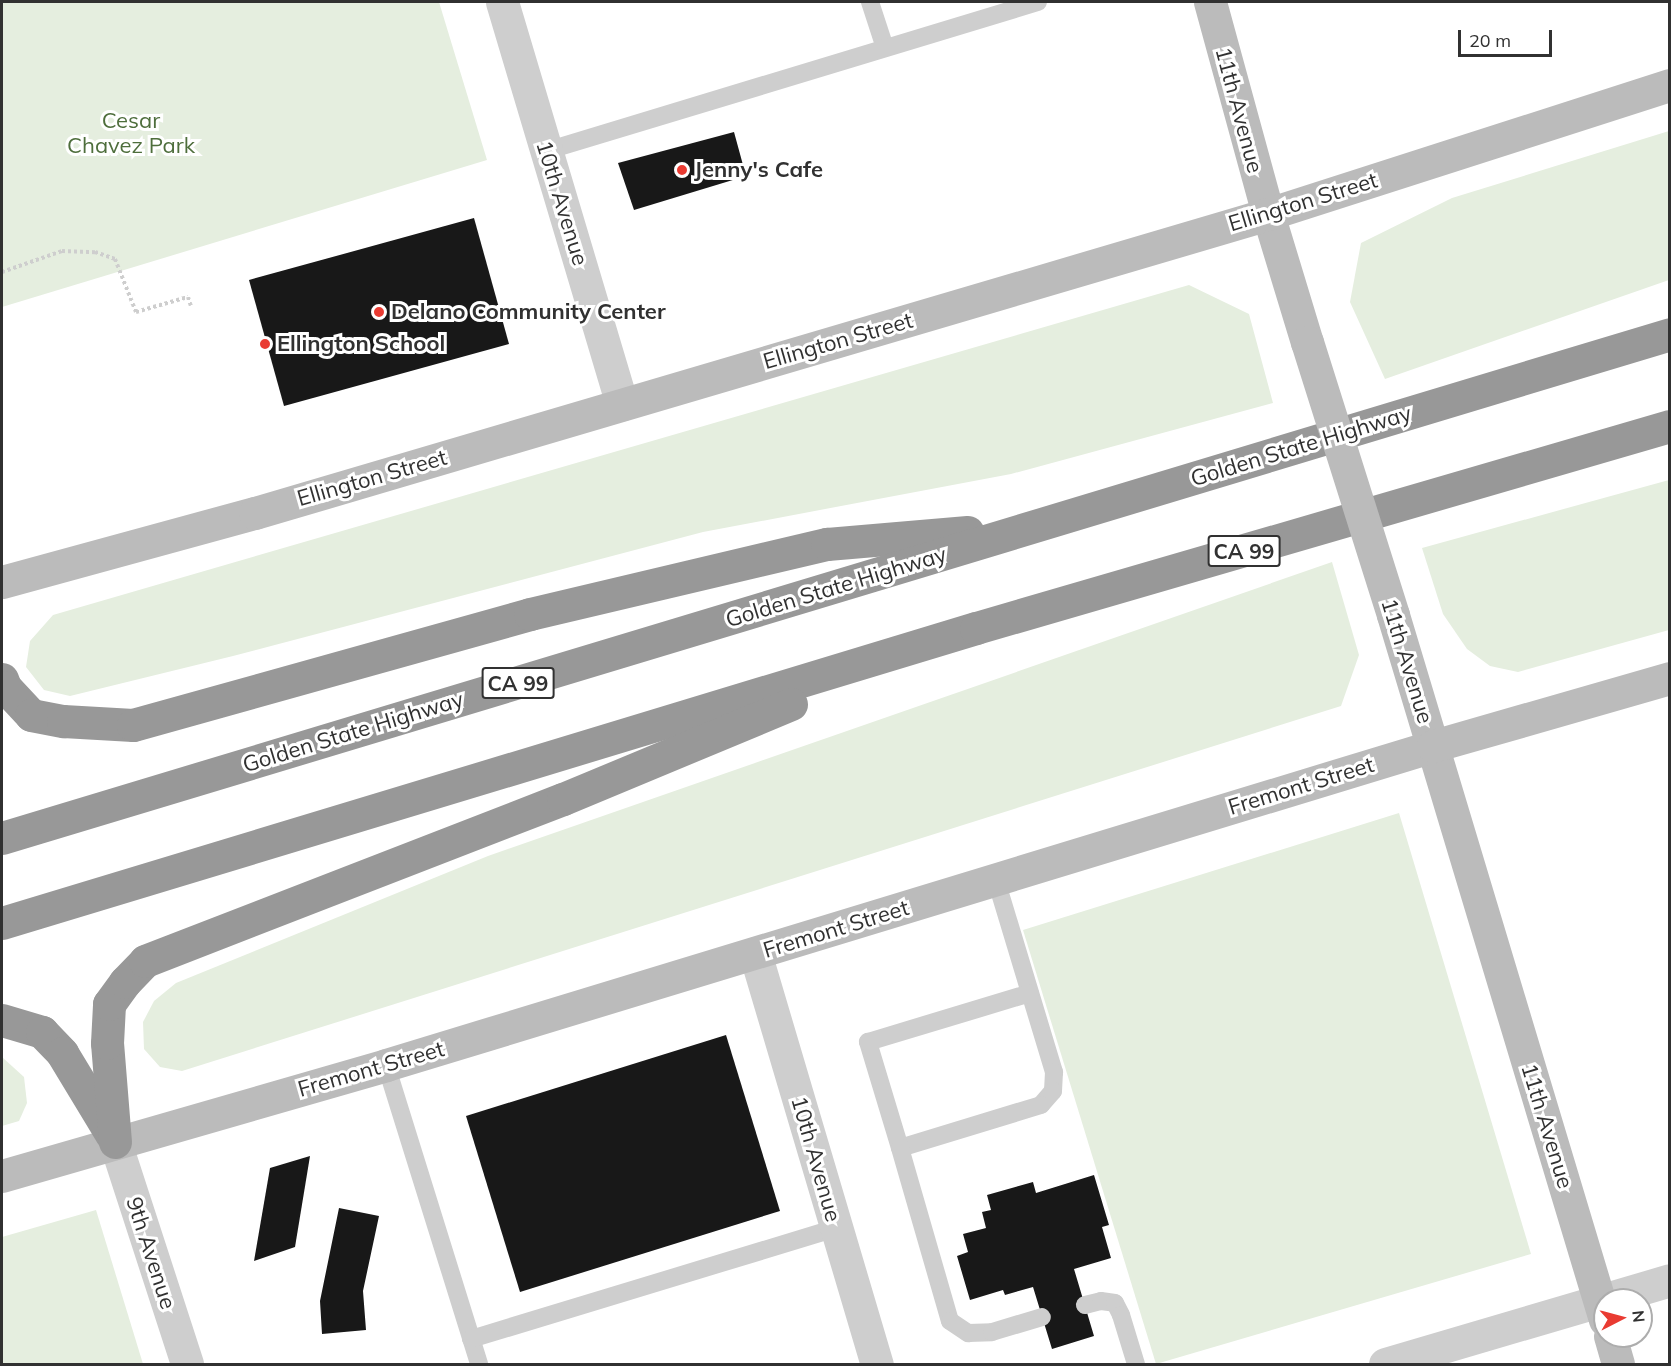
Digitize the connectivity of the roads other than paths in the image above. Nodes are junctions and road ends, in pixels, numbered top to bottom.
1 (502, 2) edge
2 (870, 2) edge
3 (1038, 2) edge
4 (1210, 2) edge
5 (885, 48) junction
6 (1670, 85) edge
7 (546, 151) junction
8 (1268, 214) junction
9 (1670, 327) edge
10 (1670, 334) edge
11 (1556, 368) junction
12 (622, 405) junction
13 (1670, 426) edge
14 (1670, 442) edge
15 (1513, 473) junction
16 (1035, 527) junction
17 (2, 582) edge
18 (976, 628) junction
19 (1670, 678) edge
20 (2, 679) edge
21 (1433, 746) junction
22 (2, 838) edge
23 (996, 880) junction
24 (2, 922) edge
25 (755, 953) junction
26 (1030, 993) junction
27 (2, 1020) edge
28 (386, 1065) junction
29 (115, 1142) junction
30 (900, 1148) junction
31 (2, 1176) edge
32 (836, 1228) junction
33 (1670, 1280) edge
34 (1595, 1288) edge
35 (1652, 1288) edge
36 (1085, 1305) dead end
37 (1593, 1312) edge
38 (1042, 1317) dead end
39 (471, 1339) junction
40 (1613, 1348) edge
41 (187, 1365) edge
42 (479, 1365) edge
43 (877, 1365) edge
44 (1136, 1365) edge
45 (1385, 1365) edge
46 (1618, 1365) edge

1 - 7 street, 10th Avenue
2 - 5 lane
3 - 5 lane
4 - 8 street, 11th Avenue
5 - 7 lane
6 - 8 street, Ellington Street
7 - 12 street, 10th Avenue
8 - 12 street, Ellington Street
8 - 21 street, 11th Avenue, bridge
9 - 11 highway
10 - 11 highway, Golden State Highway / CA 99
11 - 16 highway, Golden State Highway / CA 99
12 - 17 street, Ellington Street
13 - 15 highway, CA 99
14 - 15 highway
15 - 18 highway, CA 99
16 - 20 highway
16 - 22 highway, Golden State Highway / CA 99
18 - 24 highway, CA 99
18 - 29 highway
19 - 21 street, Fremont Street
21 - 23 street, Fremont Street
21 - 34 street, 11th Avenue
23 - 25 street, Fremont Street
23 - 26 lane
25 - 28 street, Fremont Street
25 - 32 street, 10th Avenue
26 - 30 lane
26 - 30 lane
27 - 29 highway
28 - 29 street, Fremont Street
28 - 39 lane
29 - 31 street, Fremont Street
29 - 41 street, 9th Avenue
30 - 38 lane
32 - 39 lane
32 - 43 street, 10th Avenue
33 - 35 street
36 - 44 lane
37 - 45 street
39 - 42 lane
40 - 46 street

